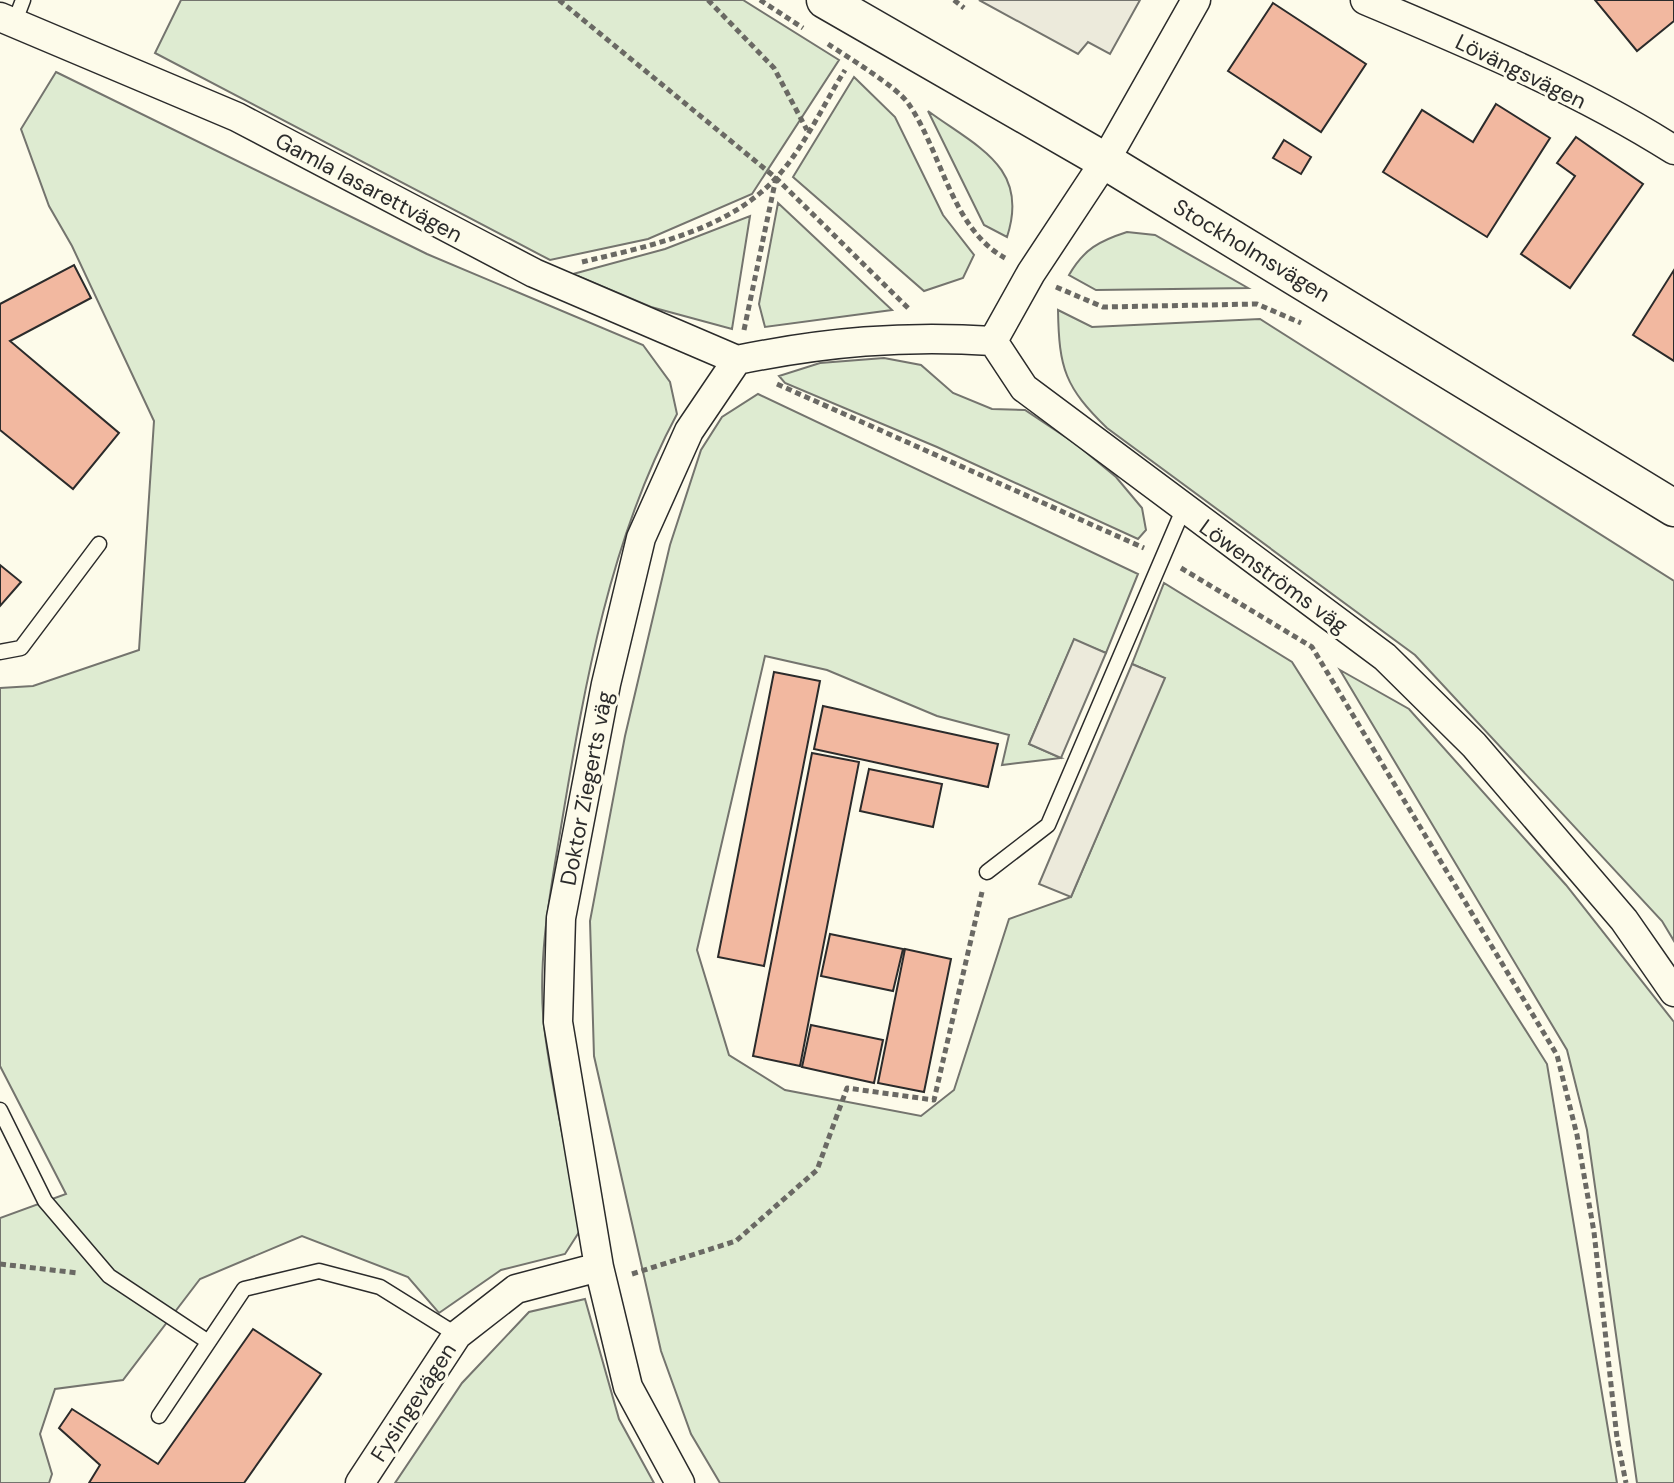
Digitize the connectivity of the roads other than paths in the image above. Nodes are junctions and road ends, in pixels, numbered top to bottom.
1 (825, 0) edge
2 (1196, 0) edge
3 (1365, 0) edge
4 (13, 13) edge
5 (1674, 150) edge
6 (1105, 161) junction
7 (993, 341) junction
8 (737, 360) junction
9 (1674, 508) edge
10 (1183, 510) junction
11 (99, 544) dead end
12 (0, 652) edge
13 (987, 872) road end
14 (1674, 992) edge
15 (0, 1110) edge
16 (601, 1275) junction
17 (457, 1335) junction
18 (207, 1341) junction
19 (159, 1416) dead end
20 (360, 1483) edge
21 (680, 1483) edge

1 - 6 street, Stockholmsvägen
2 - 6 street
3 - 5 street, Lövängsvägen
4 - 8 street, Gamla lasarettvägen
6 - 7 street
6 - 9 street, Stockholmsvägen
7 - 8 street
7 - 10 street, Löwenströms väg
8 - 16 street, Doktor Ziegerts väg
10 - 13 lane
10 - 14 street, Löwenströms väg
11 - 12 lane
15 - 18 lane
16 - 17 street, Fysingevägen
16 - 21 street, Doktor Ziegerts väg
17 - 18 lane
17 - 20 street, Fysingevägen
18 - 19 lane

